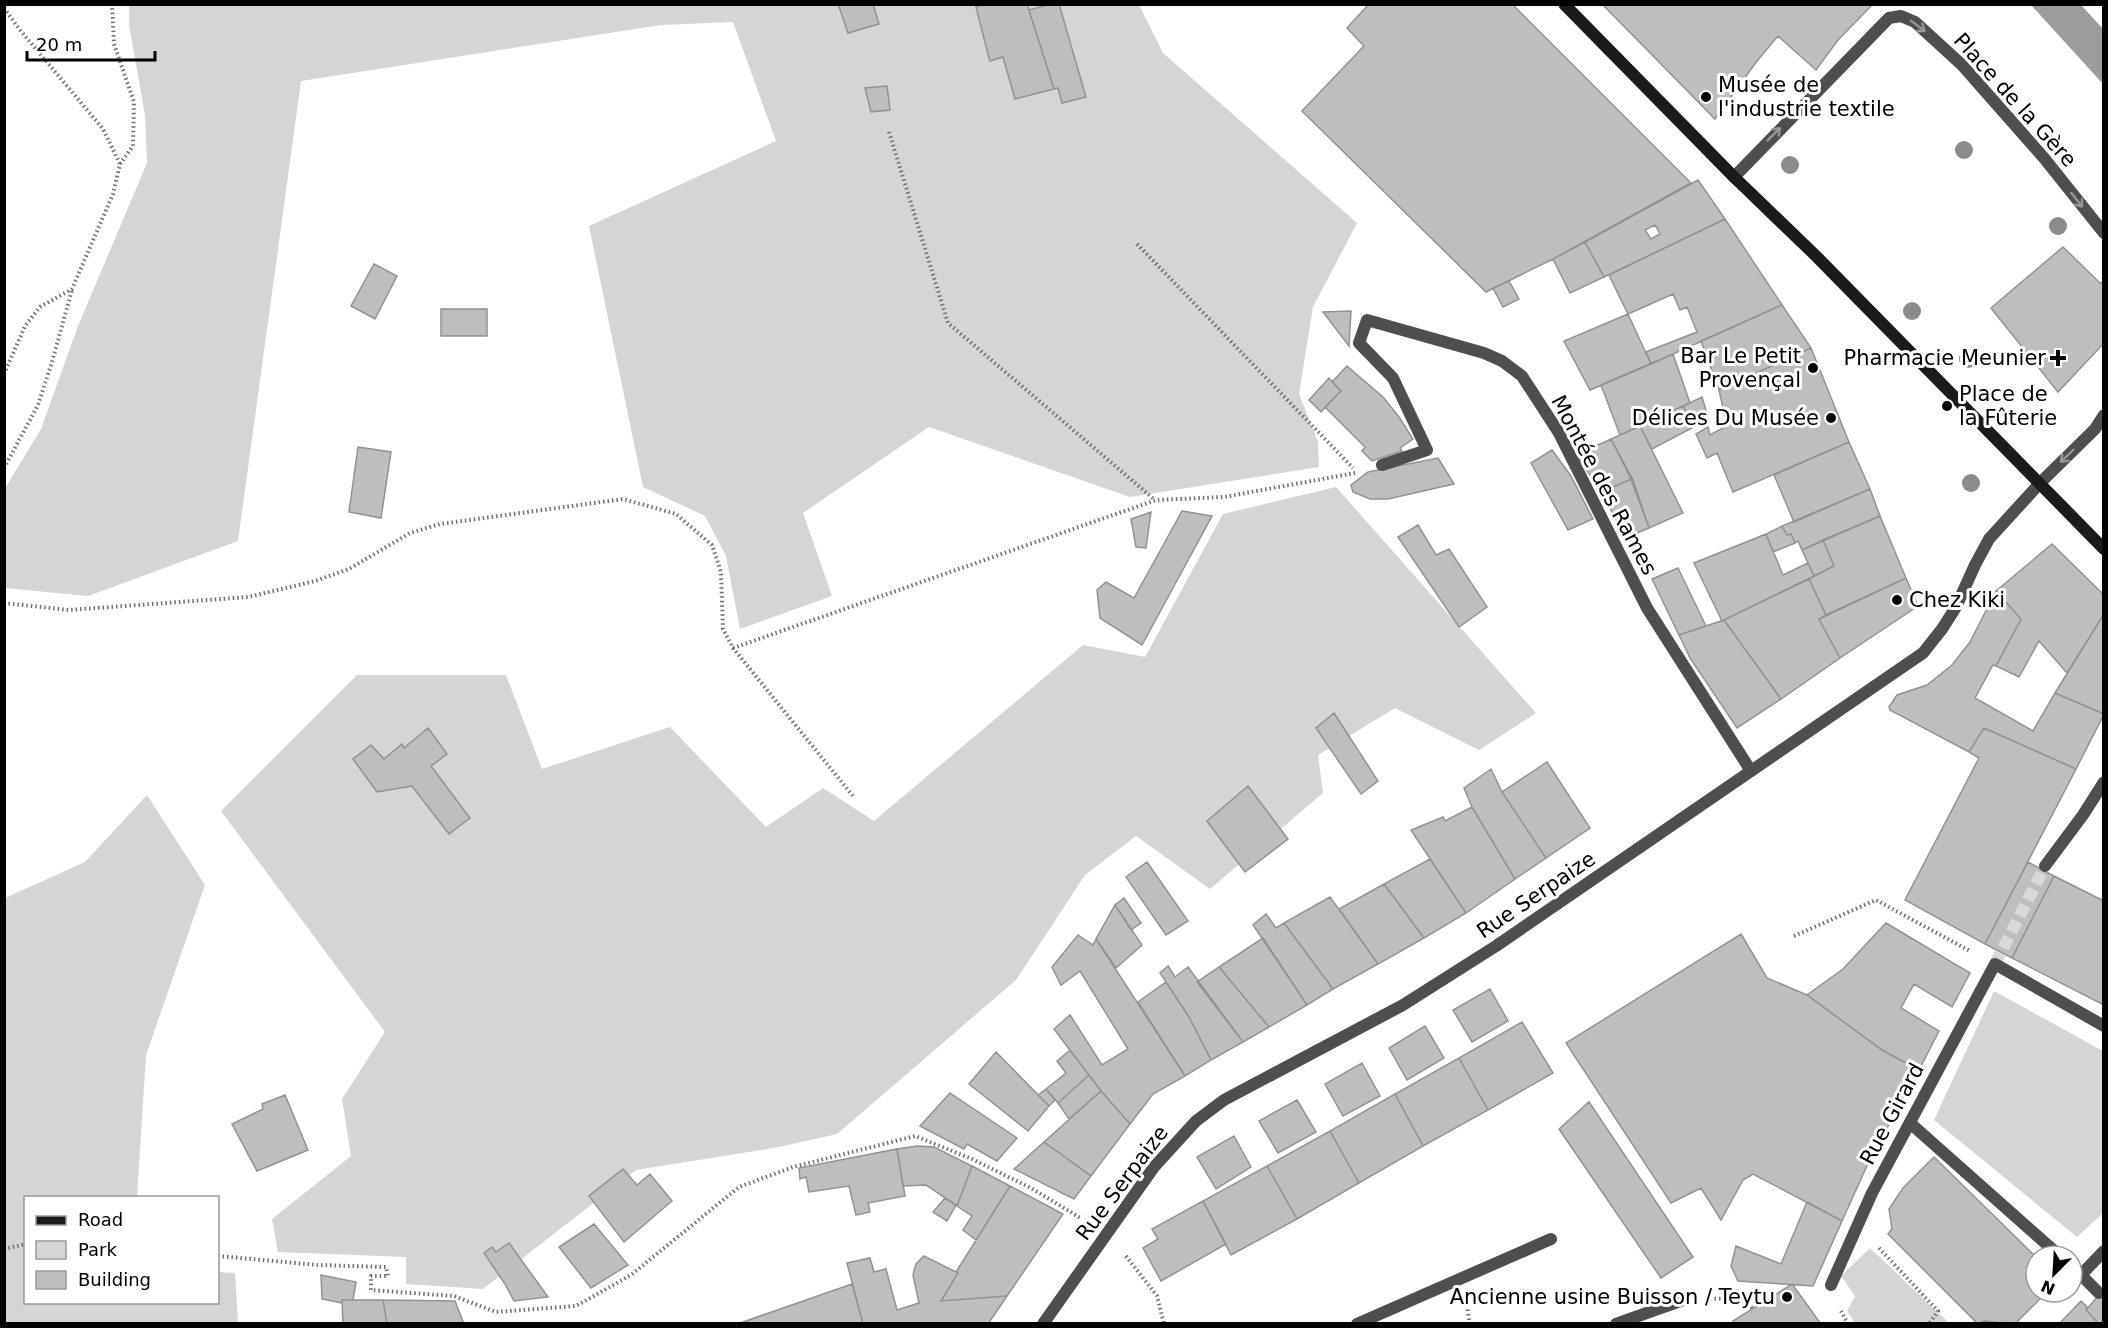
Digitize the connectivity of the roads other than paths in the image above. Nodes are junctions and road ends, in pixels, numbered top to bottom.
1 (1564, 4) edge
2 (1734, 177) junction
3 (2103, 233) edge
4 (2103, 415) edge
5 (1382, 465) dead end
6 (2040, 483) junction
7 (2103, 549) edge
8 (1751, 771) junction
9 (2103, 782) edge
10 (2045, 866) tunnel mouth
11 (2103, 1026) edge
12 (1910, 1123) junction
13 (1551, 1239) dead end
14 (2046, 1244) edge
15 (2103, 1251) edge
16 (2084, 1266) edge
17 (2084, 1278) edge
18 (1831, 1285) dead end
19 (2099, 1293) dead end
20 (1683, 1300) dead end
21 (1043, 1323) edge
22 (1357, 1323) edge
23 (1617, 1323) edge

1 - 2 main road
2 -> 3 street, Place de la Gère
2 - 6 main road
4 -> 6 street
5 - 8 street, Montée des Rames
6 - 7 main road
6 - 8 street, Rue Serpaize
8 - 21 street, Rue Serpaize
9 - 10 street
11 - 12 street, Rue Girard
12 - 14 street
12 - 18 street, Rue Girard
13 - 22 street
15 - 16 street
17 - 19 street
20 - 23 street

